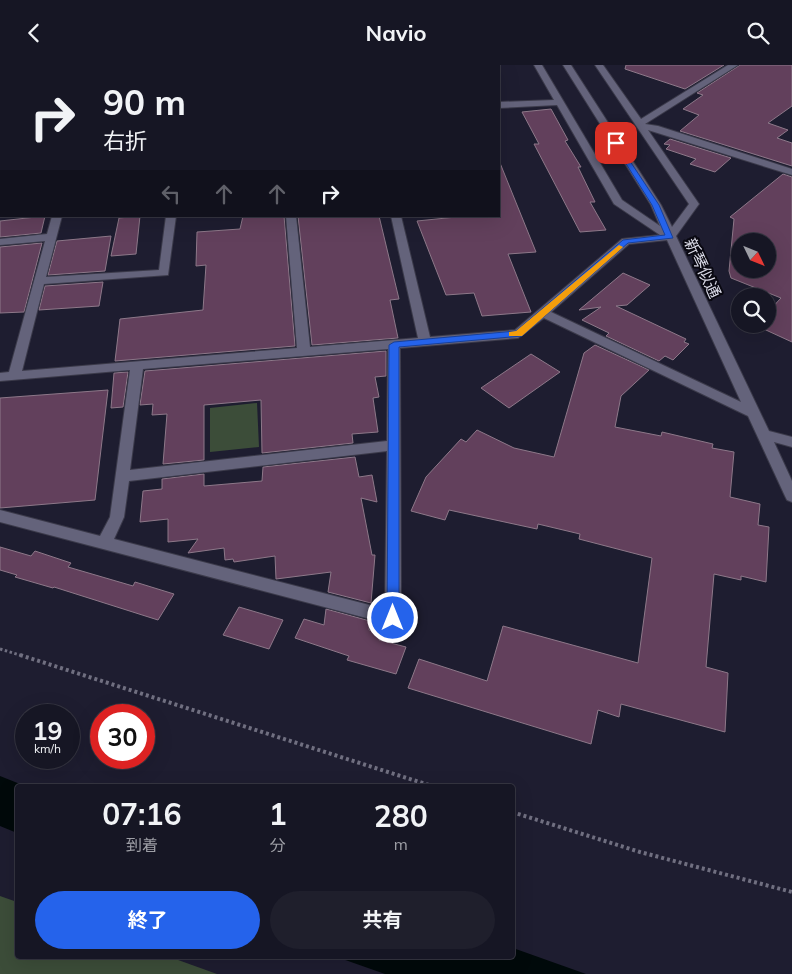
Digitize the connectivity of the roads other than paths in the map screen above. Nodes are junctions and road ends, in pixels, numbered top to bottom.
1 (538, 65) edge
2 (567, 65) edge
3 (599, 65) edge
4 (734, 65) edge
5 (558, 102) junction
6 (500, 105) edge
7 (640, 125) junction
8 (792, 172) edge
9 (57, 217) edge
10 (170, 217) edge
11 (291, 217) edge
12 (396, 217) edge
13 (52, 237) junction
14 (670, 237) junction
15 (0, 242) edge
16 (40, 281) junction
17 (544, 313) junction
18 (425, 342) junction
19 (394, 345) junction
20 (304, 352) junction
21 (137, 366) junction
22 (14, 376) junction
23 (0, 377) edge
24 (753, 413) junction
25 (764, 435) junction
26 (792, 442) edge
27 (392, 445) junction
28 (123, 476) junction
29 (792, 495) edge
30 (0, 516) edge
31 (104, 544) junction

1 - 5 street
2 - 14 street, 新琴似通
3 - 7 street
4 - 7 street
5 - 6 street
5 - 14 street
7 - 8 street
7 - 14 street
9 - 13 street
10 - 16 street
11 - 20 street
12 - 18 street
13 - 15 street
13 - 16 street
14 - 17 street
14 - 24 street, 新琴似通
16 - 22 street
17 - 18 street
17 - 24 street
18 - 19 street
19 - 20 street
19 - 27 street
20 - 21 street
21 - 22 street
21 - 28 street
22 - 23 street
24 - 25 street, 新琴似通
25 - 26 street
25 - 29 street, 新琴似通
27 - 28 street
27 - 31 street
28 - 31 street
30 - 31 street

